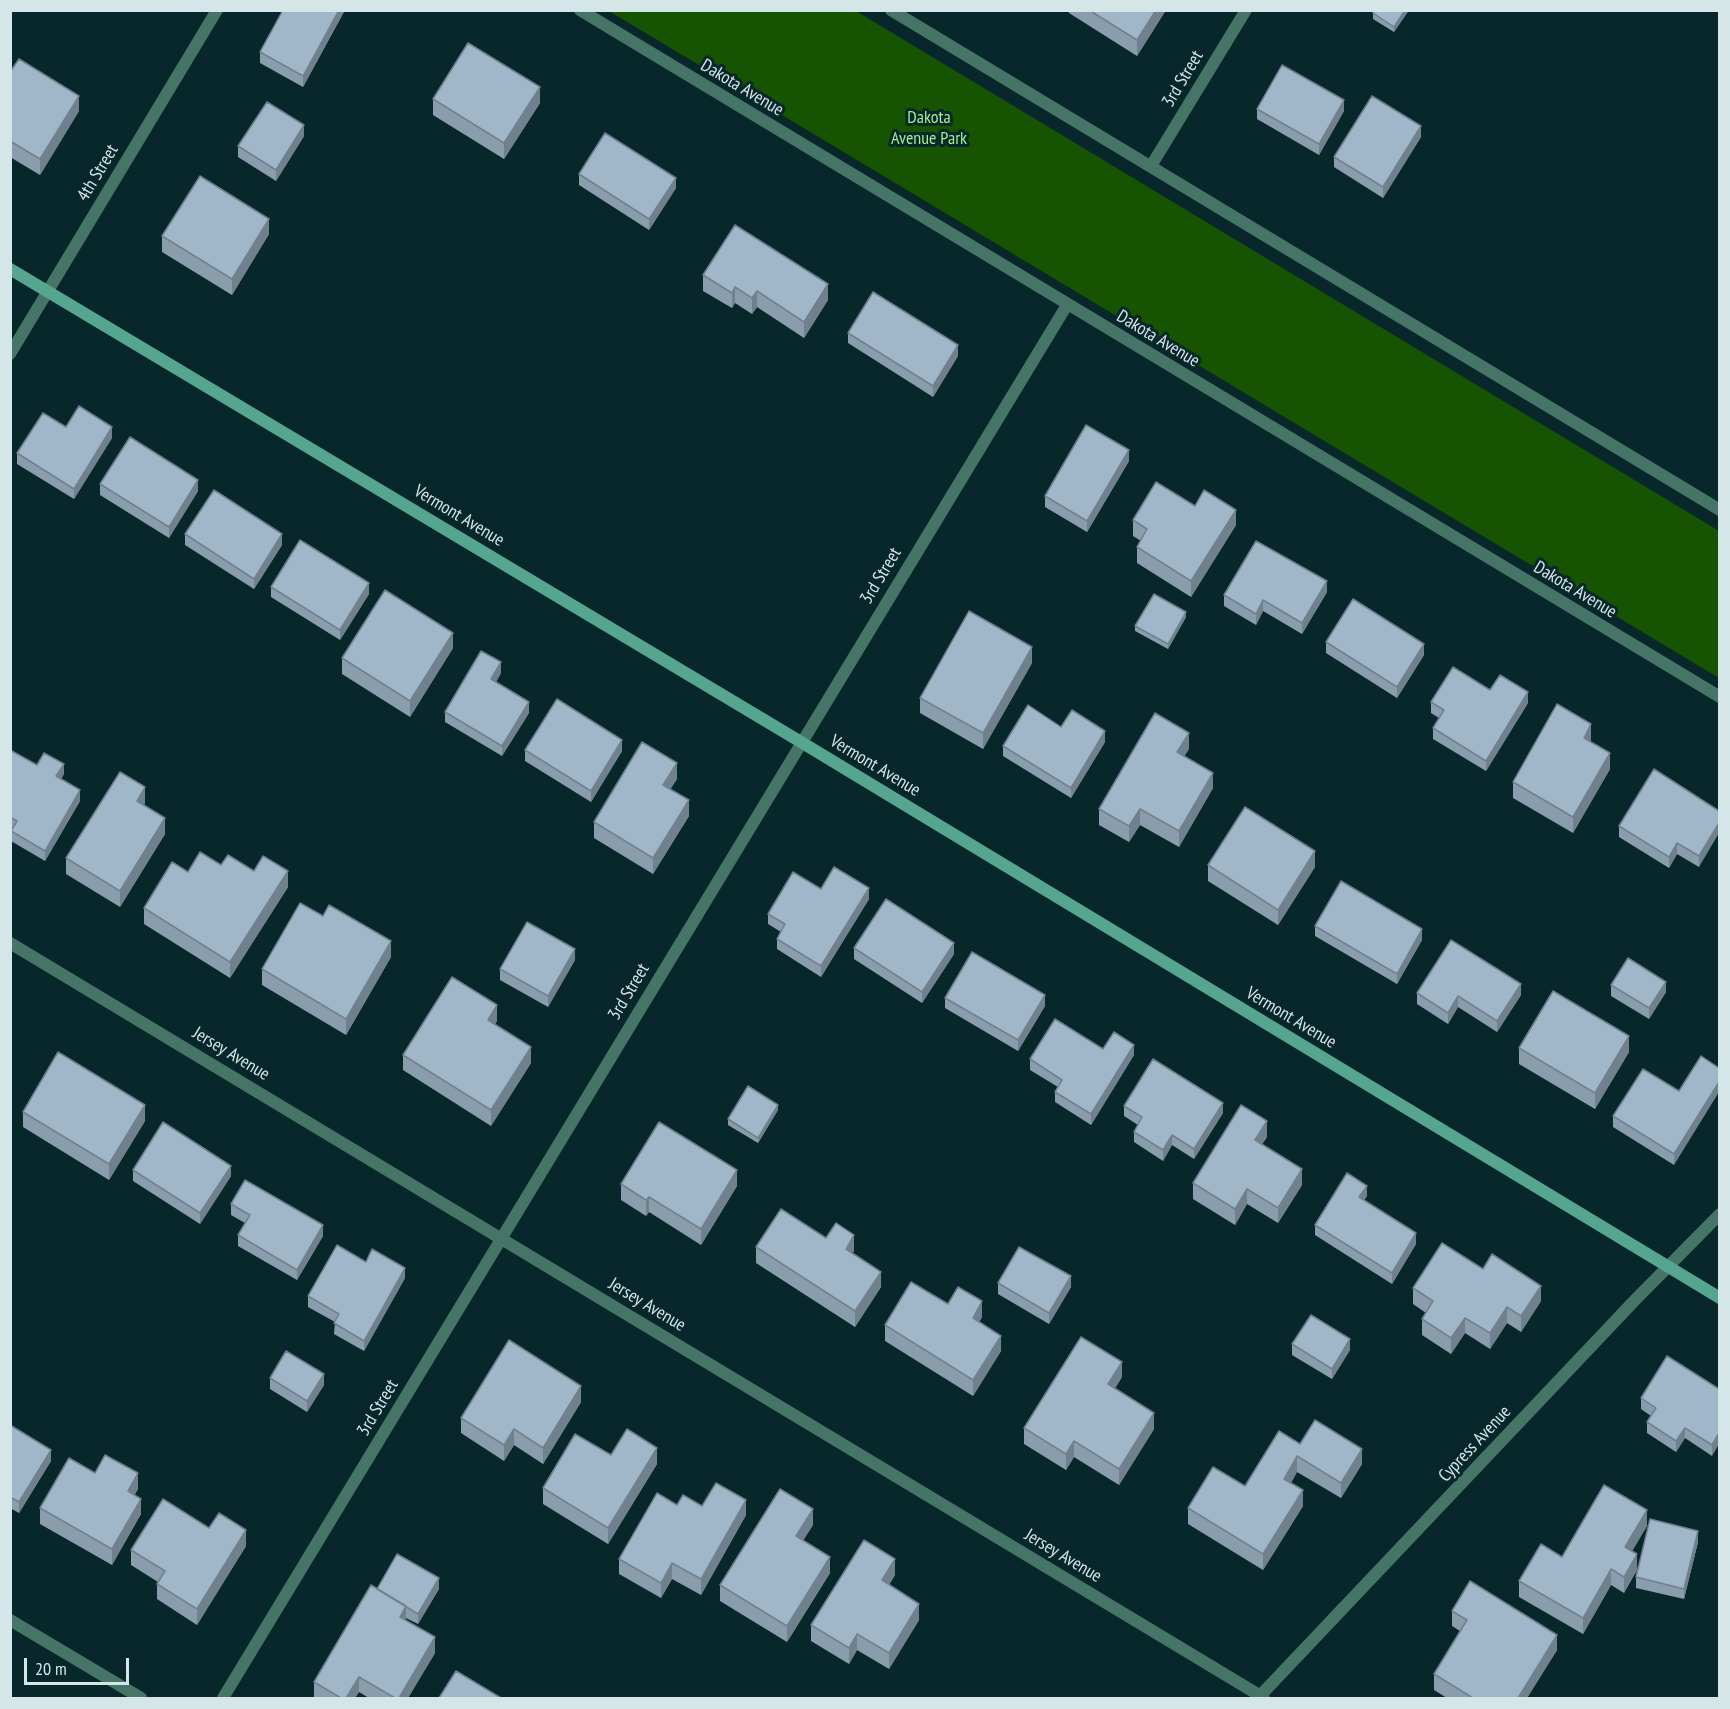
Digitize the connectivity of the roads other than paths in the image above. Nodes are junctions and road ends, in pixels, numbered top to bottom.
1 (217, 10) edge
2 (580, 10) edge
3 (891, 10) edge
4 (1246, 10) edge
5 (1151, 166) junction
6 (10, 269) edge
7 (48, 291) junction
8 (1067, 305) junction
9 (10, 354) edge
10 (1719, 510) edge
11 (1719, 697) edge
12 (801, 742) junction
13 (10, 942) edge
14 (1719, 1214) edge
15 (501, 1238) junction
16 (1667, 1267) junction
17 (1719, 1298) edge
18 (10, 1620) edge
19 (141, 1698) edge
20 (223, 1698) edge
21 (1261, 1698) edge

1 - 7 street, 4th Street
2 - 8 street, Dakota Avenue
3 - 5 street
4 - 5 street, 3rd Street
5 - 10 street
6 - 7 street, Vermont Avenue
7 - 9 street, 4th Street
7 - 12 street, Vermont Avenue
8 - 11 street, Dakota Avenue
8 - 12 street, 3rd Street
12 - 15 street, 3rd Street
12 - 16 street, Vermont Avenue
13 - 15 street, Jersey Avenue
14 - 16 street, Cypress Avenue
15 - 20 street, 3rd Street
15 - 21 street, Jersey Avenue
16 - 17 street, Vermont Avenue
16 - 21 street, Cypress Avenue
18 - 19 street

